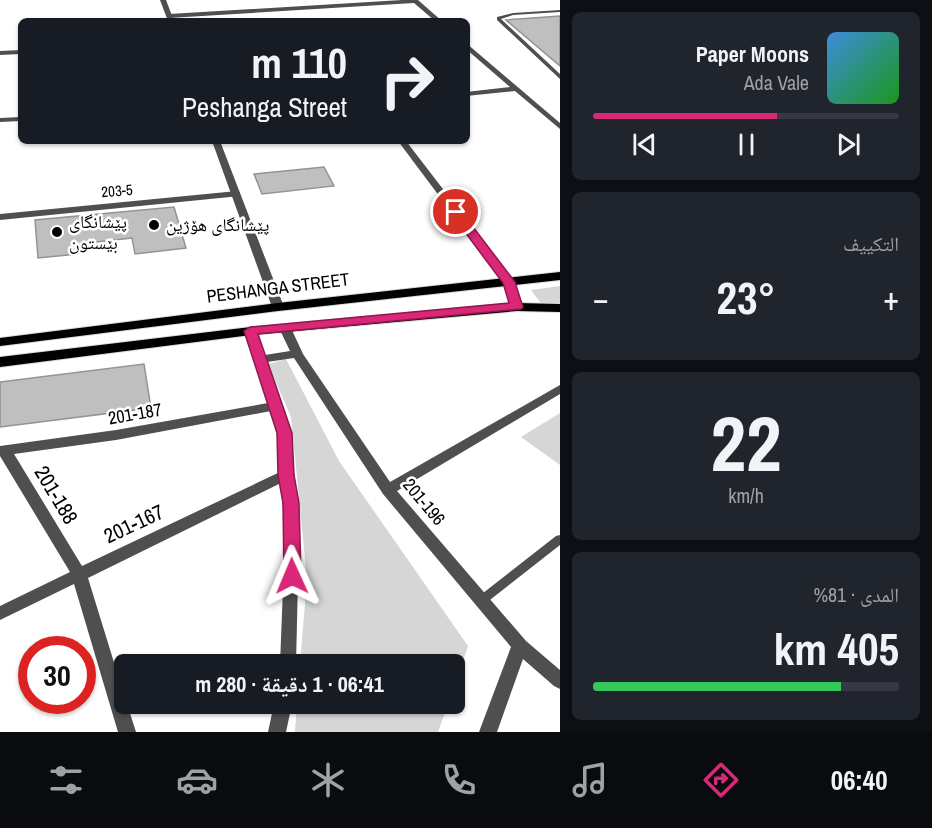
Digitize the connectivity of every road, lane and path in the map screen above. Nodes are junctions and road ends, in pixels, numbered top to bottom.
1 (163, 0) edge
2 (415, 0) edge
3 (295, 8) junction
4 (560, 11) edge
5 (300, 15) dead end
6 (170, 18) edge
7 (181, 18) edge
8 (436, 18) edge
9 (470, 48) edge
10 (18, 52) edge
11 (0, 53) edge
12 (560, 77) edge
13 (517, 89) junction
14 (470, 94) edge
15 (18, 119) edge
16 (0, 120) edge
17 (560, 127) edge
18 (217, 144) edge
19 (404, 144) edge
20 (237, 194) junction
21 (0, 217) edge
22 (560, 276) edge
23 (509, 282) junction
24 (278, 307) junction
25 (517, 307) junction
26 (560, 308) edge
27 (285, 328) junction
28 (250, 331) junction
29 (0, 342) edge
30 (297, 354) junction
31 (259, 359) junction
32 (0, 362) edge
33 (560, 389) edge
34 (276, 406) junction
35 (2, 451) edge
36 (286, 475) junction
37 (388, 490) junction
38 (560, 539) edge
39 (79, 574) junction
40 (482, 600) junction
41 (0, 613) edge
42 (520, 646) junction
43 (288, 654) edge
44 (560, 681) edge
45 (280, 714) edge
46 (127, 732) edge
47 (277, 732) edge
48 (488, 732) edge

1 - 6 street
2 - 3 street
2 - 8 street
3 - 5 street
3 - 7 street
4 - 12 lane
9 - 13 street
10 - 11 street
13 - 14 street
13 - 17 street
15 - 16 street
18 - 20 street
19 - 23 street
20 - 21 street, 203-5
20 - 24 street
22 - 23 main road, PESHANGA STREET
23 - 24 main road, PESHANGA STREET
23 - 25 main road
24 - 29 main road, PESHANGA STREET
25 - 26 main road
25 - 27 main road
27 - 28 main road
27 - 30 street, 201-196
28 - 31 street
28 - 32 main road
30 - 31 street
30 - 37 street, 201-196
31 - 34 street
33 - 37 street
34 - 35 street, 201-187
34 - 36 street
35 - 39 street, 201-188
36 - 39 street, 201-167
36 - 43 street
37 - 40 street, 201-196
38 - 40 lane
39 - 41 street, 201-167
39 - 46 street, 201-188
40 - 42 street, 201-196
42 - 44 street, 201-196
42 - 48 street
45 - 47 street

